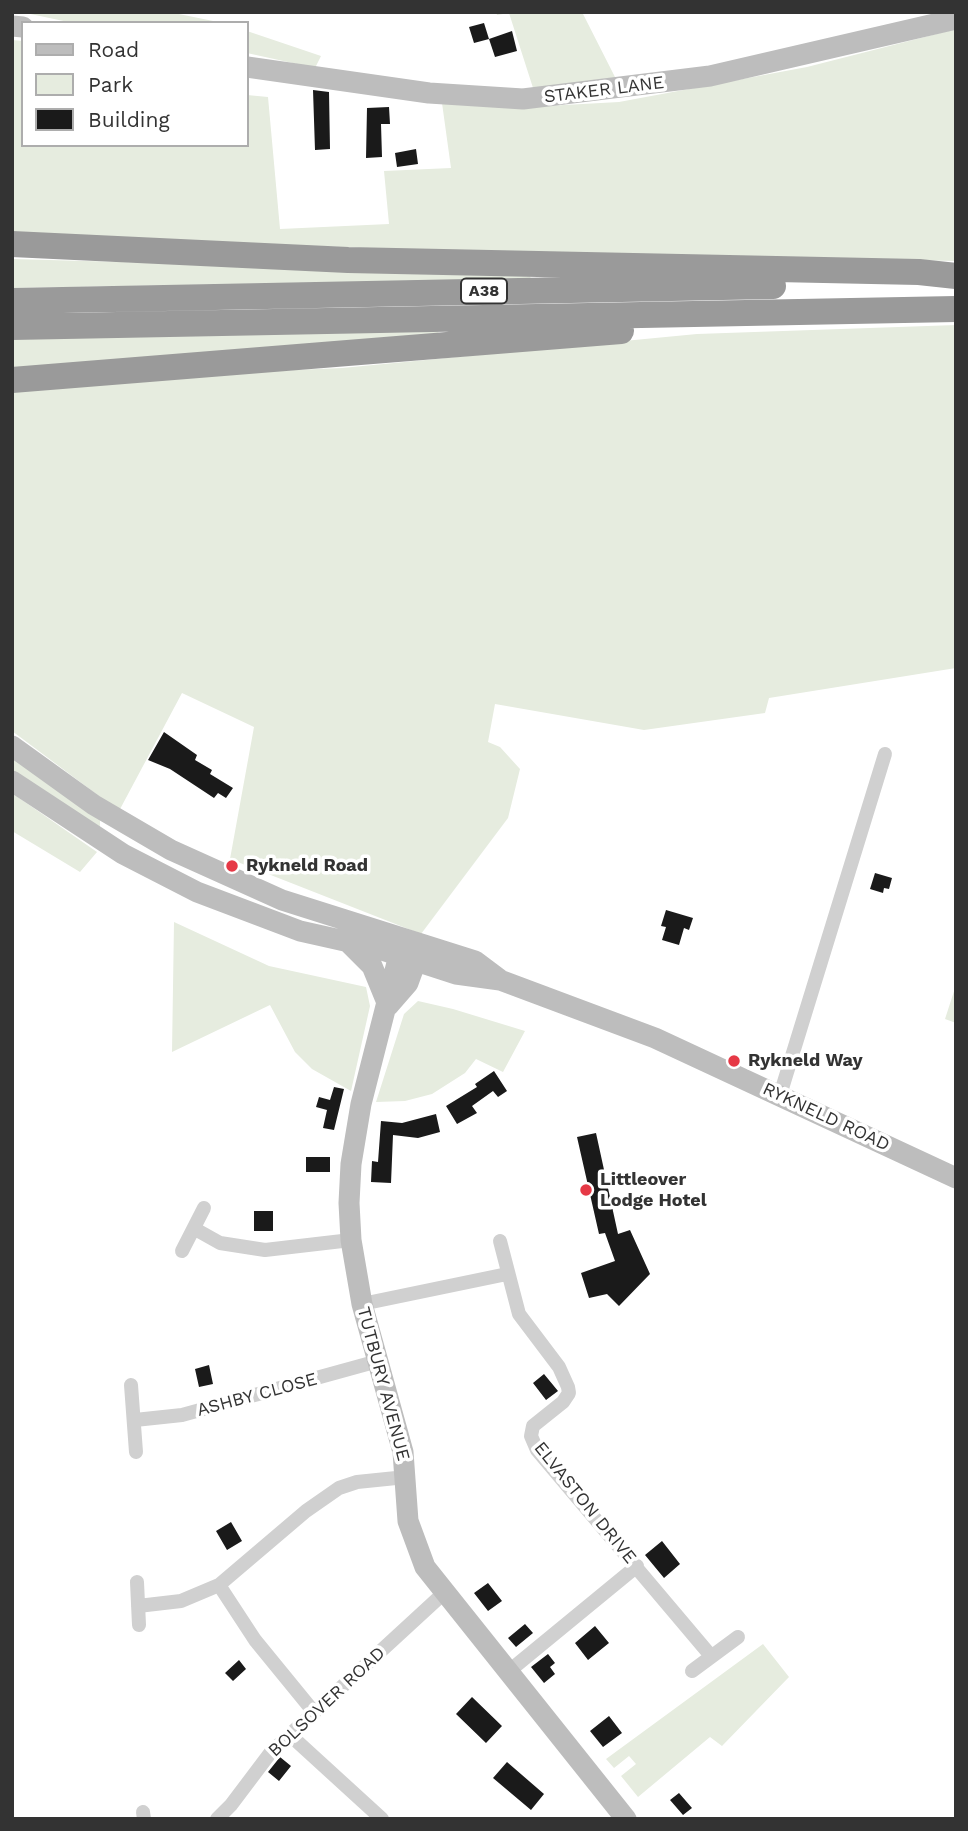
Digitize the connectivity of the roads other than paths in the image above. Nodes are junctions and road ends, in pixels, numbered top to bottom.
1 (956, 19) edge
2 (248, 67) edge
3 (12, 244) edge
4 (956, 276) edge
5 (956, 283) edge
6 (12, 301) edge
7 (956, 309) edge
8 (769, 312) junction
9 (12, 327) edge
10 (12, 380) edge
11 (12, 746) edge
12 (884, 754) dead end
13 (12, 781) edge
14 (349, 943) junction
15 (409, 953) junction
16 (388, 1006) junction
17 (780, 1095) junction
18 (956, 1178) edge
19 (204, 1208) dead end
20 (195, 1229) junction
21 (351, 1240) junction
22 (500, 1241) dead end
23 (182, 1251) dead end
24 (507, 1274) junction
25 (362, 1304) junction
26 (378, 1361) junction
27 (131, 1385) dead end
28 (135, 1420) junction
29 (136, 1452) dead end
30 (406, 1477) junction
31 (637, 1566) junction
32 (137, 1582) dead end
33 (219, 1585) junction
34 (445, 1592) junction
35 (138, 1606) junction
36 (139, 1625) dead end
37 (738, 1637) dead end
38 (711, 1656) junction
39 (692, 1671) dead end
40 (508, 1672) junction
41 (313, 1711) junction
42 (290, 1735) junction
43 (217, 1819) edge
44 (382, 1819) edge
45 (626, 1819) edge

1 - 2 street, STAKER LANE
3 - 4 highway
5 - 6 highway, A38
7 - 8 highway, A38
8 - 9 highway, A38
8 - 10 highway
11 - 15 street, RYKNELD ROAD
12 - 17 street
13 - 14 street, RYKNELD ROAD
14 - 15 street, RYKNELD ROAD
14 - 16 street
15 - 16 street, TUTBURY AVENUE
15 - 17 street, RYKNELD ROAD
16 - 21 street, TUTBURY AVENUE
17 - 18 street, RYKNELD ROAD
19 - 20 street
20 - 21 street
20 - 23 street
21 - 25 street, TUTBURY AVENUE
22 - 24 street, ELVASTON DRIVE
24 - 25 street
24 - 31 street, ELVASTON DRIVE
25 - 26 street, TUTBURY AVENUE
26 - 28 street, ASHBY CLOSE
26 - 30 street, TUTBURY AVENUE
27 - 28 street
28 - 29 street
30 - 33 street
30 - 34 street, TUTBURY AVENUE
31 - 38 street, ELVASTON DRIVE
31 - 40 street
32 - 35 street
33 - 35 street
33 - 41 street
34 - 40 street, TUTBURY AVENUE
34 - 41 street, BOLSOVER ROAD
35 - 36 street
37 - 38 street
38 - 39 street
40 - 45 street, TUTBURY AVENUE
41 - 42 street, BOLSOVER ROAD
42 - 43 street, BOLSOVER ROAD
42 - 44 street

